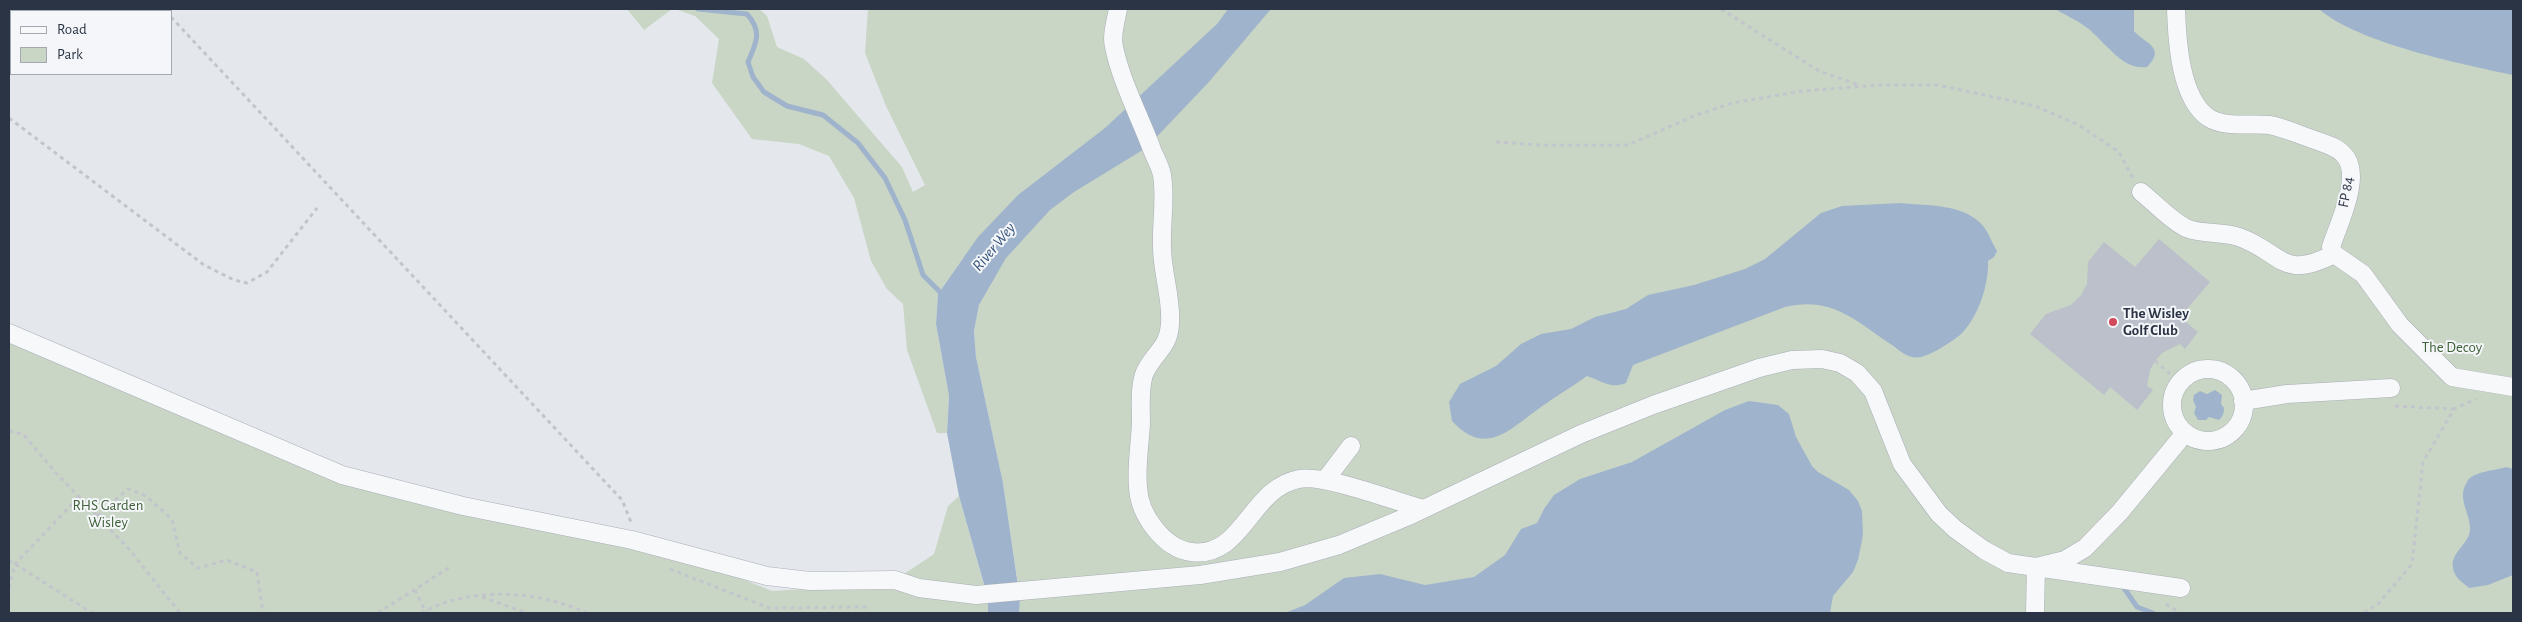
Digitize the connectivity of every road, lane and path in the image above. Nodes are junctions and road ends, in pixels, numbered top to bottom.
1 (1118, 9) edge
2 (1722, 9) edge
3 (2176, 9) edge
4 (172, 18) edge
5 (1862, 86) junction
6 (9, 118) edge
7 (1496, 142) dead end
8 (2141, 192) joint
9 (317, 208) dead end
10 (2334, 254) junction
11 (9, 333) edge
12 (2154, 361) dead end
13 (2180, 382) junction
14 (2513, 387) edge
15 (2391, 388) dead end
16 (2479, 397) dead end
17 (2243, 401) junction
18 (2390, 406) dead end
19 (2454, 409) junction
20 (9, 430) edge
21 (2186, 433) junction
22 (1351, 446) dead end
23 (1326, 479) junction
24 (79, 496) junction
25 (1423, 509) junction
26 (97, 516) junction
27 (632, 540) junction
28 (9, 560) edge
29 (15, 564) junction
30 (662, 566) dead end
31 (450, 567) dead end
32 (2036, 567) junction
33 (9, 588) edge
34 (2181, 588) dead end
35 (415, 590) junction
36 (482, 597) junction
37 (423, 612) edge
38 (92, 613) edge
39 (179, 613) edge
40 (264, 613) edge
41 (378, 613) edge
42 (430, 613) edge
43 (527, 613) edge
44 (587, 613) edge
45 (866, 613) edge
46 (2034, 613) edge
47 (2364, 613) edge

1 - 23 lane
2 - 5 path
3 - 10 lane, FP 84
4 - 27 path
5 - 7 path
5 - 8 path
6 - 9 path
8 - 10 lane
10 - 14 lane
11 - 27 lane
12 - 13 path
13 - 17 lane
13 - 21 lane
15 - 17 lane
16 - 19 path
17 - 21 lane
18 - 19 path
19 - 47 path
20 - 24 path
21 - 32 lane
22 - 23 lane
23 - 25 lane
24 - 26 path
24 - 29 path
25 - 27 lane
25 - 32 lane
26 - 39 path
26 - 40 path
28 - 29 path
29 - 33 path
29 - 38 path
30 - 45 path
31 - 35 path
32 - 34 lane
32 - 46 lane
35 - 37 path
35 - 41 path
36 - 37 path
36 - 43 path
36 - 44 path
37 - 42 path

